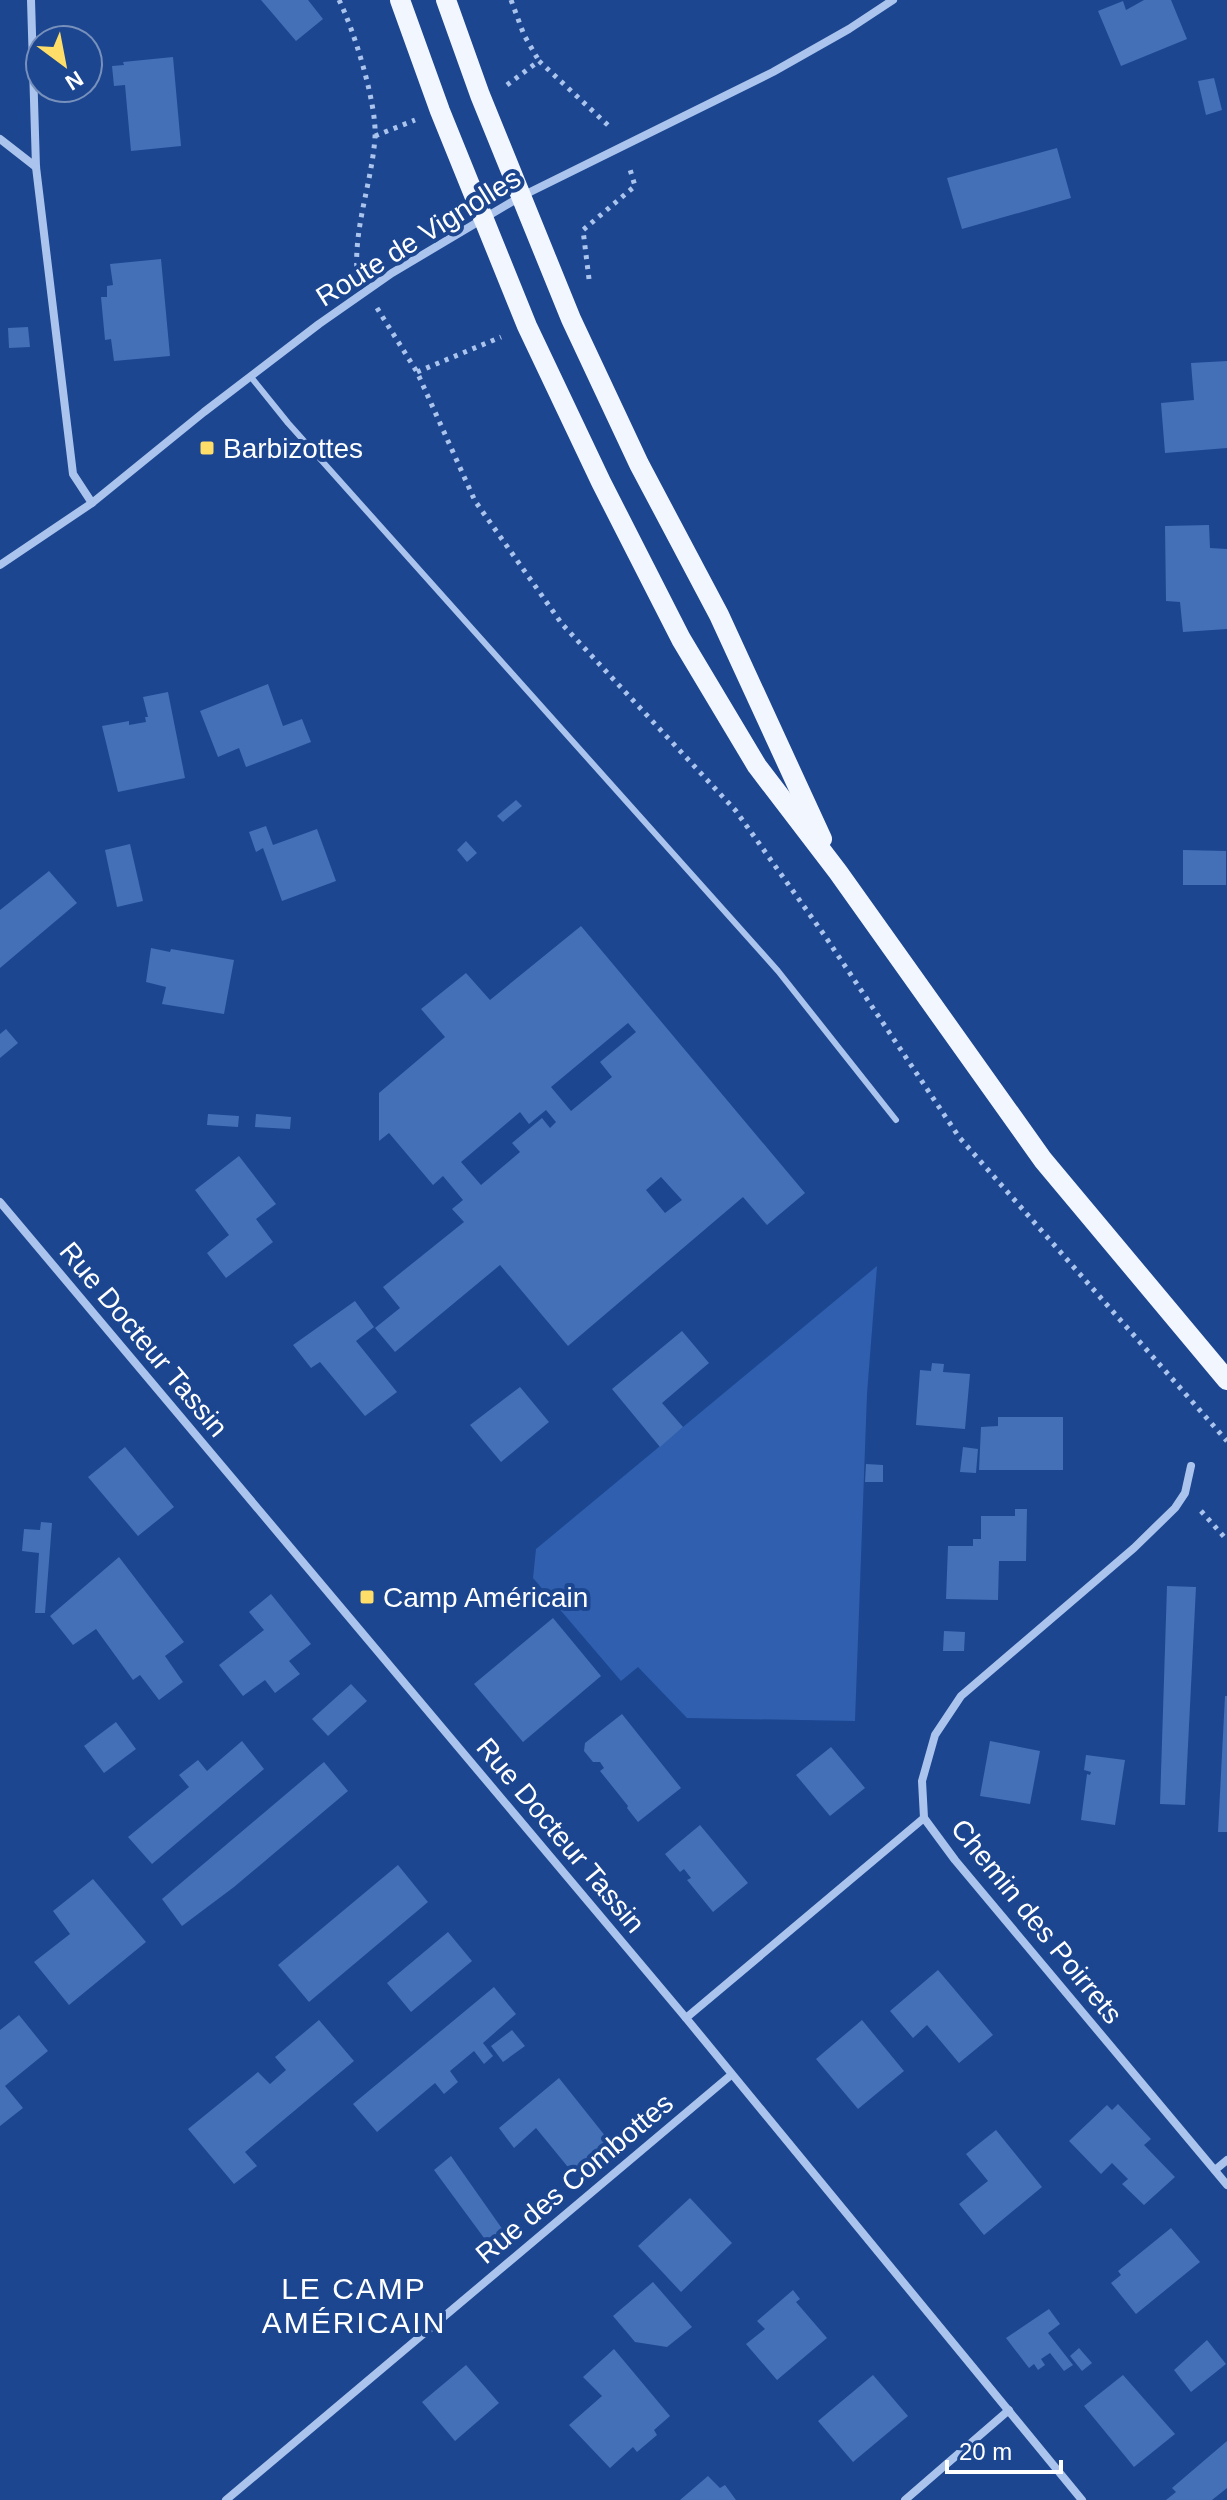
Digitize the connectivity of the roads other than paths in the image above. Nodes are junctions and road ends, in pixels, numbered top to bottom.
1 (31, 0) edge
2 (400, 0) edge
3 (446, 0) edge
4 (893, 0) edge
5 (0, 139) edge
6 (36, 167) junction
7 (520, 197) junction
8 (482, 218) junction
9 (251, 377) junction
10 (92, 503) junction
11 (0, 565) edge
12 (838, 872) junction
13 (896, 1120) dead end
14 (0, 1202) edge
15 (1227, 1380) edge
16 (1191, 1466) dead end
17 (924, 1818) junction
18 (686, 2018) junction
19 (731, 2075) junction
20 (1227, 2160) edge
21 (1215, 2170) junction
22 (1227, 2185) edge
23 (1009, 2410) junction
24 (226, 2500) edge
25 (905, 2500) edge
26 (1082, 2500) edge

1 - 6 street
2 - 8 main road
3 - 7 main road
4 - 7 street, Route de Vignolles
5 - 6 street
6 - 10 street
7 - 8 street, Route de Vignolles
7 - 12 main road
8 - 9 street, Route de Vignolles
8 - 12 main road
9 - 10 street, Route de Vignolles
9 - 13 lane
10 - 11 street, Route de Vignolles
12 - 15 main road
14 - 18 street, Rue Docteur Tassin
16 - 17 street, Chemin des Poirrets
17 - 18 street
17 - 21 street, Chemin des Poirrets
18 - 19 street, Rue Docteur Tassin
19 - 23 street, Rue Docteur Tassin
19 - 24 street, Rue des Combottes
20 - 21 street
21 - 22 street, Chemin des Poirrets
23 - 25 street
23 - 26 street, Rue Docteur Tassin

